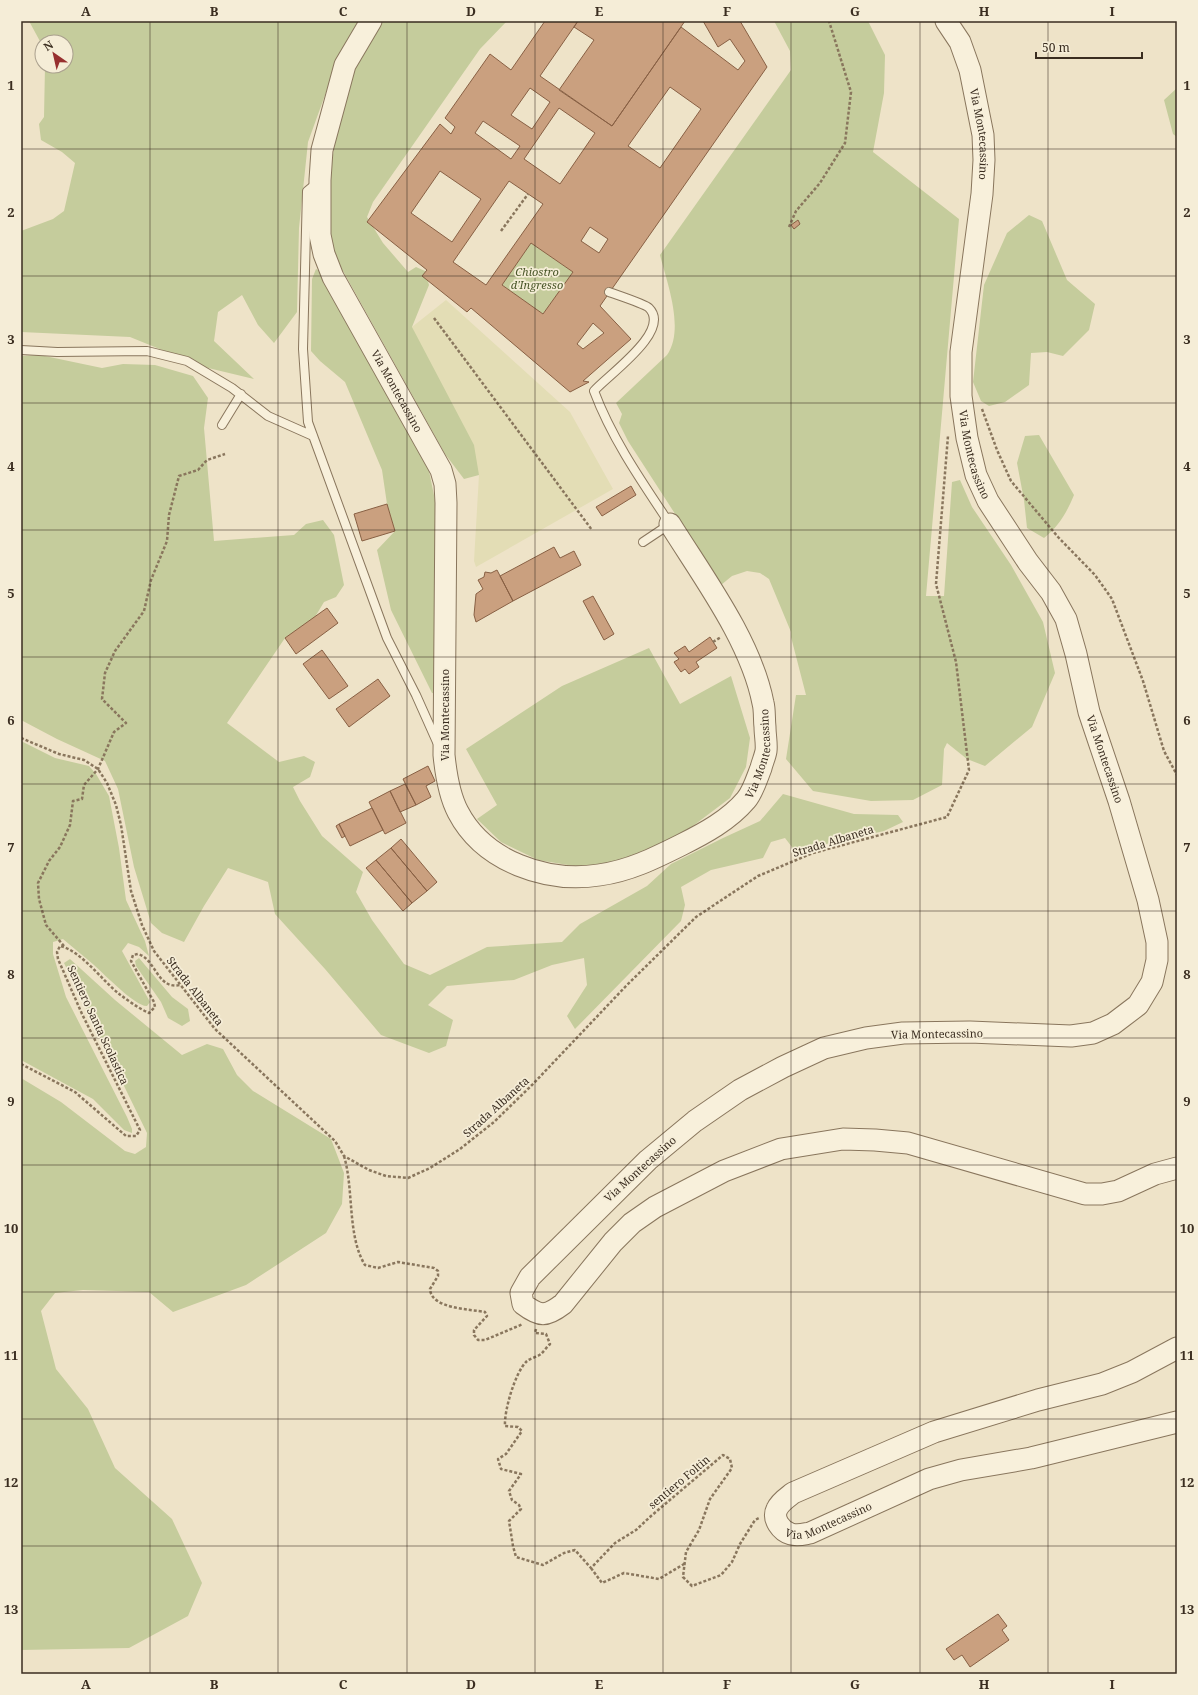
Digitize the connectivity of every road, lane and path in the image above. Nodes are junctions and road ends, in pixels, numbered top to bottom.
1 (371, 21) edge
2 (829, 21) edge
3 (946, 21) edge
4 (320, 180) junction
5 (528, 194) dead end
6 (789, 227) dead end
7 (501, 230) dead end
8 (609, 292) dead end
9 (434, 318) dead end
10 (21, 350) edge
11 (241, 394) junction
12 (963, 410) junction
13 (222, 425) dead end
14 (949, 429) dead end
15 (313, 436) junction
16 (224, 454) dead end
17 (670, 524) junction
18 (592, 530) dead end
19 (642, 542) dead end
20 (21, 738) edge
21 (444, 755) junction
22 (98, 768) junction
23 (1177, 775) edge
24 (65, 947) junction
25 (180, 985) junction
26 (21, 1064) edge
27 (344, 1156) junction
28 (1177, 1168) edge
29 (529, 1316) junction
30 (1177, 1348) edge
31 (1177, 1422) edge
32 (776, 1509) junction
33 (684, 1564) junction
34 (591, 1568) junction

1 - 4 street, Via Montecassino
2 - 6 path
3 - 12 street, Via Montecassino
4 - 15 lane
4 - 21 street, Via Montecassino
5 - 7 path
8 - 17 lane
9 - 18 path
10 - 11 lane
11 - 13 lane
11 - 15 lane
12 - 23 path
12 - 29 street, Via Montecassino
14 - 27 path, Strada Albaneta
15 - 21 lane
16 - 22 path
17 - 19 lane
17 - 21 street, Via Montecassino
20 - 22 path
22 - 24 path
22 - 25 path, Strada Albaneta
24 - 25 path, Sentiero Santa Scolastica
24 - 26 path, Sentiero Santa Scolastica
25 - 27 path, Strada Albaneta
27 - 29 path
28 - 29 street
29 - 34 path
30 - 32 street, Via Montecassino
31 - 32 street, Via Montecassino
32 - 33 path
33 - 34 path
33 - 34 path, sentiero Foltin

